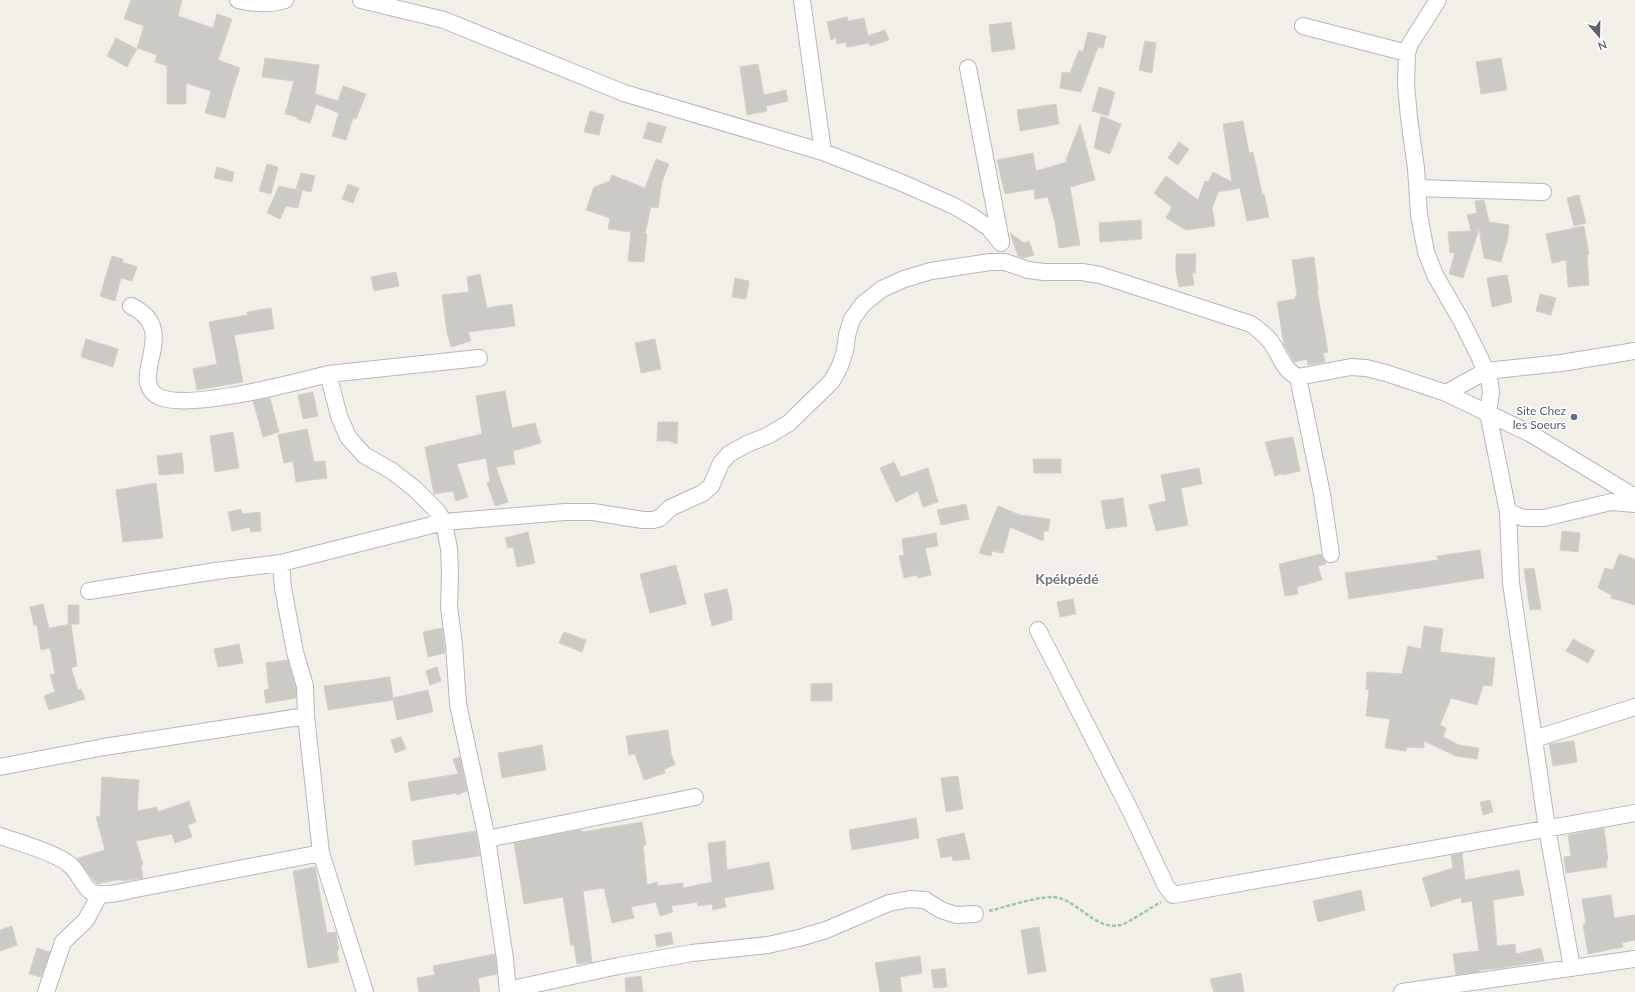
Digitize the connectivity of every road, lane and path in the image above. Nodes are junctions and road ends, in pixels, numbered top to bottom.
1 (238, 0) edge
2 (285, 0) edge
3 (361, 0) edge
4 (802, 0) edge
5 (1438, 0) edge
6 (1303, 26) dead end
7 (1407, 53) junction
8 (968, 68) dead end
9 (823, 152) junction
10 (1418, 188) junction
11 (1543, 192) dead end
12 (1002, 243) junction
13 (1006, 262) junction
14 (131, 306) dead end
15 (1635, 352) edge
16 (479, 358) dead end
17 (1486, 371) junction
18 (328, 374) junction
19 (1298, 377) junction
20 (1446, 393) junction
21 (1488, 413) junction
22 (1635, 497) edge
23 (1635, 504) edge
24 (1508, 512) junction
25 (444, 522) junction
26 (1331, 554) dead end
27 (281, 563) junction
28 (89, 591) dead end
29 (1038, 630) dead end
30 (1635, 708) edge
31 (306, 716) junction
32 (1534, 739) junction
33 (0, 767) edge
34 (695, 797) dead end
35 (1635, 813) edge
36 (1547, 828) junction
37 (0, 836) edge
38 (487, 839) junction
39 (321, 853) junction
40 (1177, 893) junction
41 (100, 894) junction
42 (975, 914) joint
43 (1635, 959) edge
44 (1572, 968) junction
45 (508, 991) edge
46 (46, 992) edge
47 (365, 992) edge
48 (1402, 992) edge

1 - 2 street
3 - 9 street
4 - 9 street
5 - 7 street
6 - 7 street
7 - 10 street
8 - 12 street
9 - 12 street
10 - 11 street
10 - 17 street
12 - 13 street
13 - 19 street
13 - 25 street
14 - 18 street
15 - 17 street
16 - 18 street
17 - 20 street
17 - 21 street
18 - 25 street
19 - 20 street
19 - 26 street
20 - 21 street
21 - 22 street
21 - 24 street
23 - 24 street
24 - 32 street
25 - 27 street
25 - 38 street
27 - 28 street
27 - 31 street
29 - 40 street
30 - 32 street
31 - 33 street
31 - 39 street
32 - 36 street
34 - 38 street
35 - 36 street
36 - 40 street
36 - 44 street
37 - 41 street
38 - 45 street
39 - 41 street
39 - 47 street
40 - 42 path
41 - 46 street
42 - 45 street
43 - 44 street
44 - 48 street

